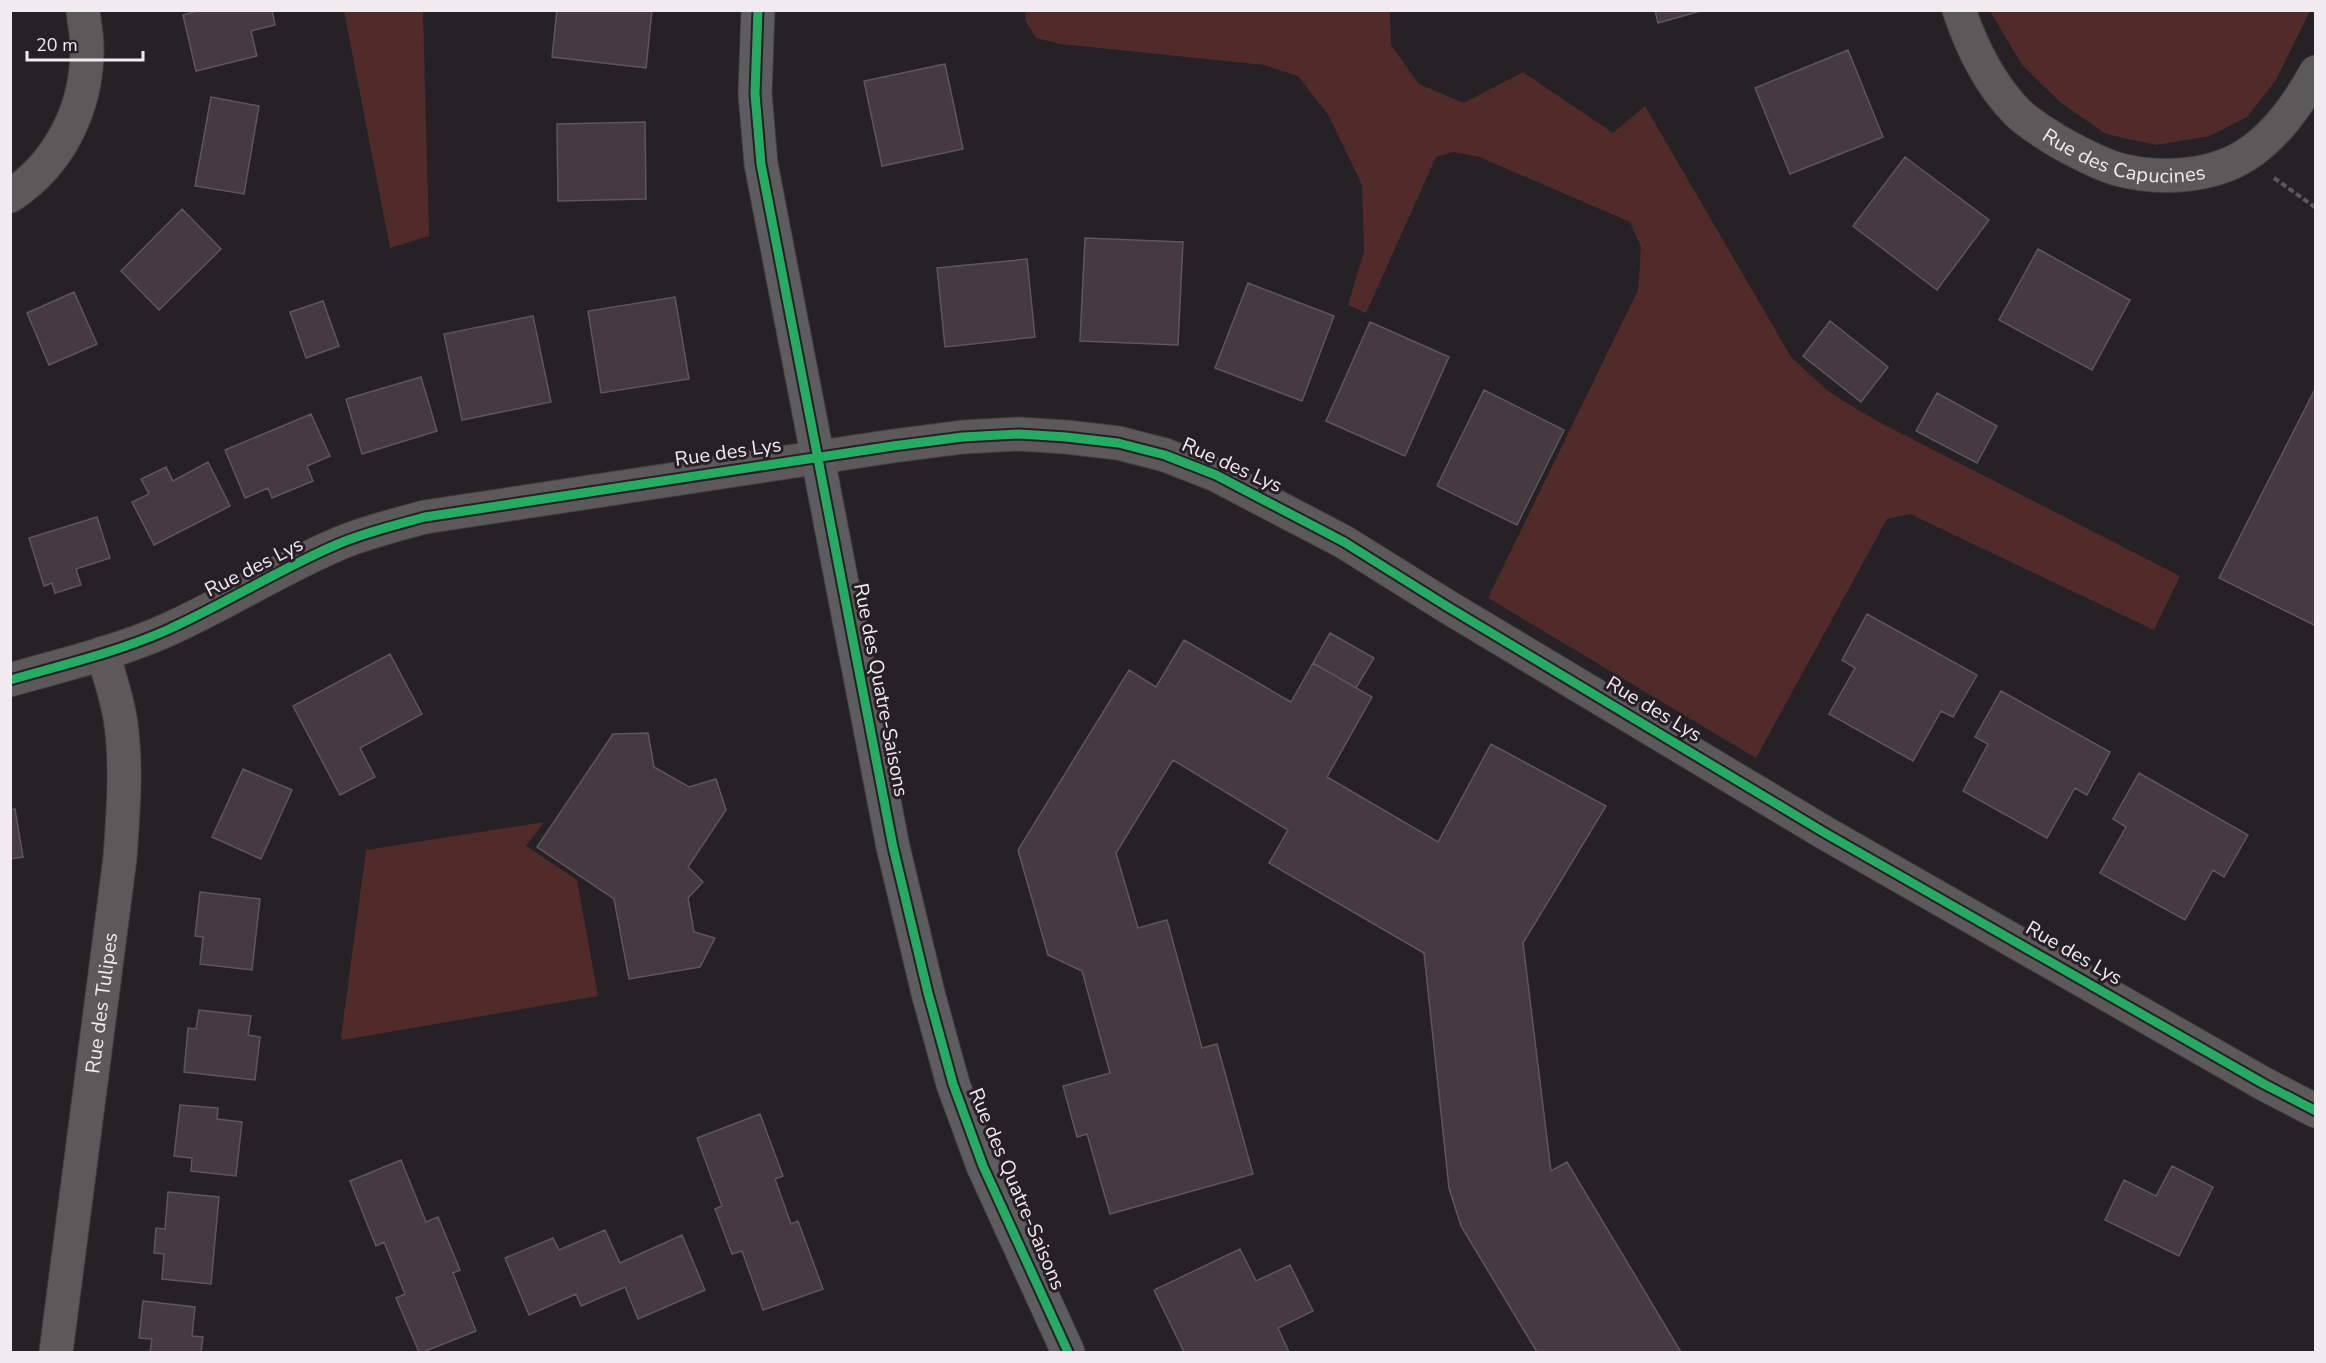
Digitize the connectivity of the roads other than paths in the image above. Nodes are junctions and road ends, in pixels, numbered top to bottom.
1 (83, 10) edge
2 (758, 10) edge
3 (1959, 10) edge
4 (2316, 72) edge
5 (10, 196) edge
6 (816, 458) junction
7 (103, 653) junction
8 (10, 680) edge
9 (2316, 1111) edge
10 (56, 1353) edge
11 (1068, 1353) edge

1 - 5 street
2 - 6 street, Rue des Quatre-Saisons
3 - 4 street, Rue des Capucines
6 - 7 street, Rue des Lys
6 - 9 street, Rue des Lys
6 - 11 street, Rue des Quatre-Saisons
7 - 8 street, Rue des Lys
7 - 10 street, Rue des Tulipes

